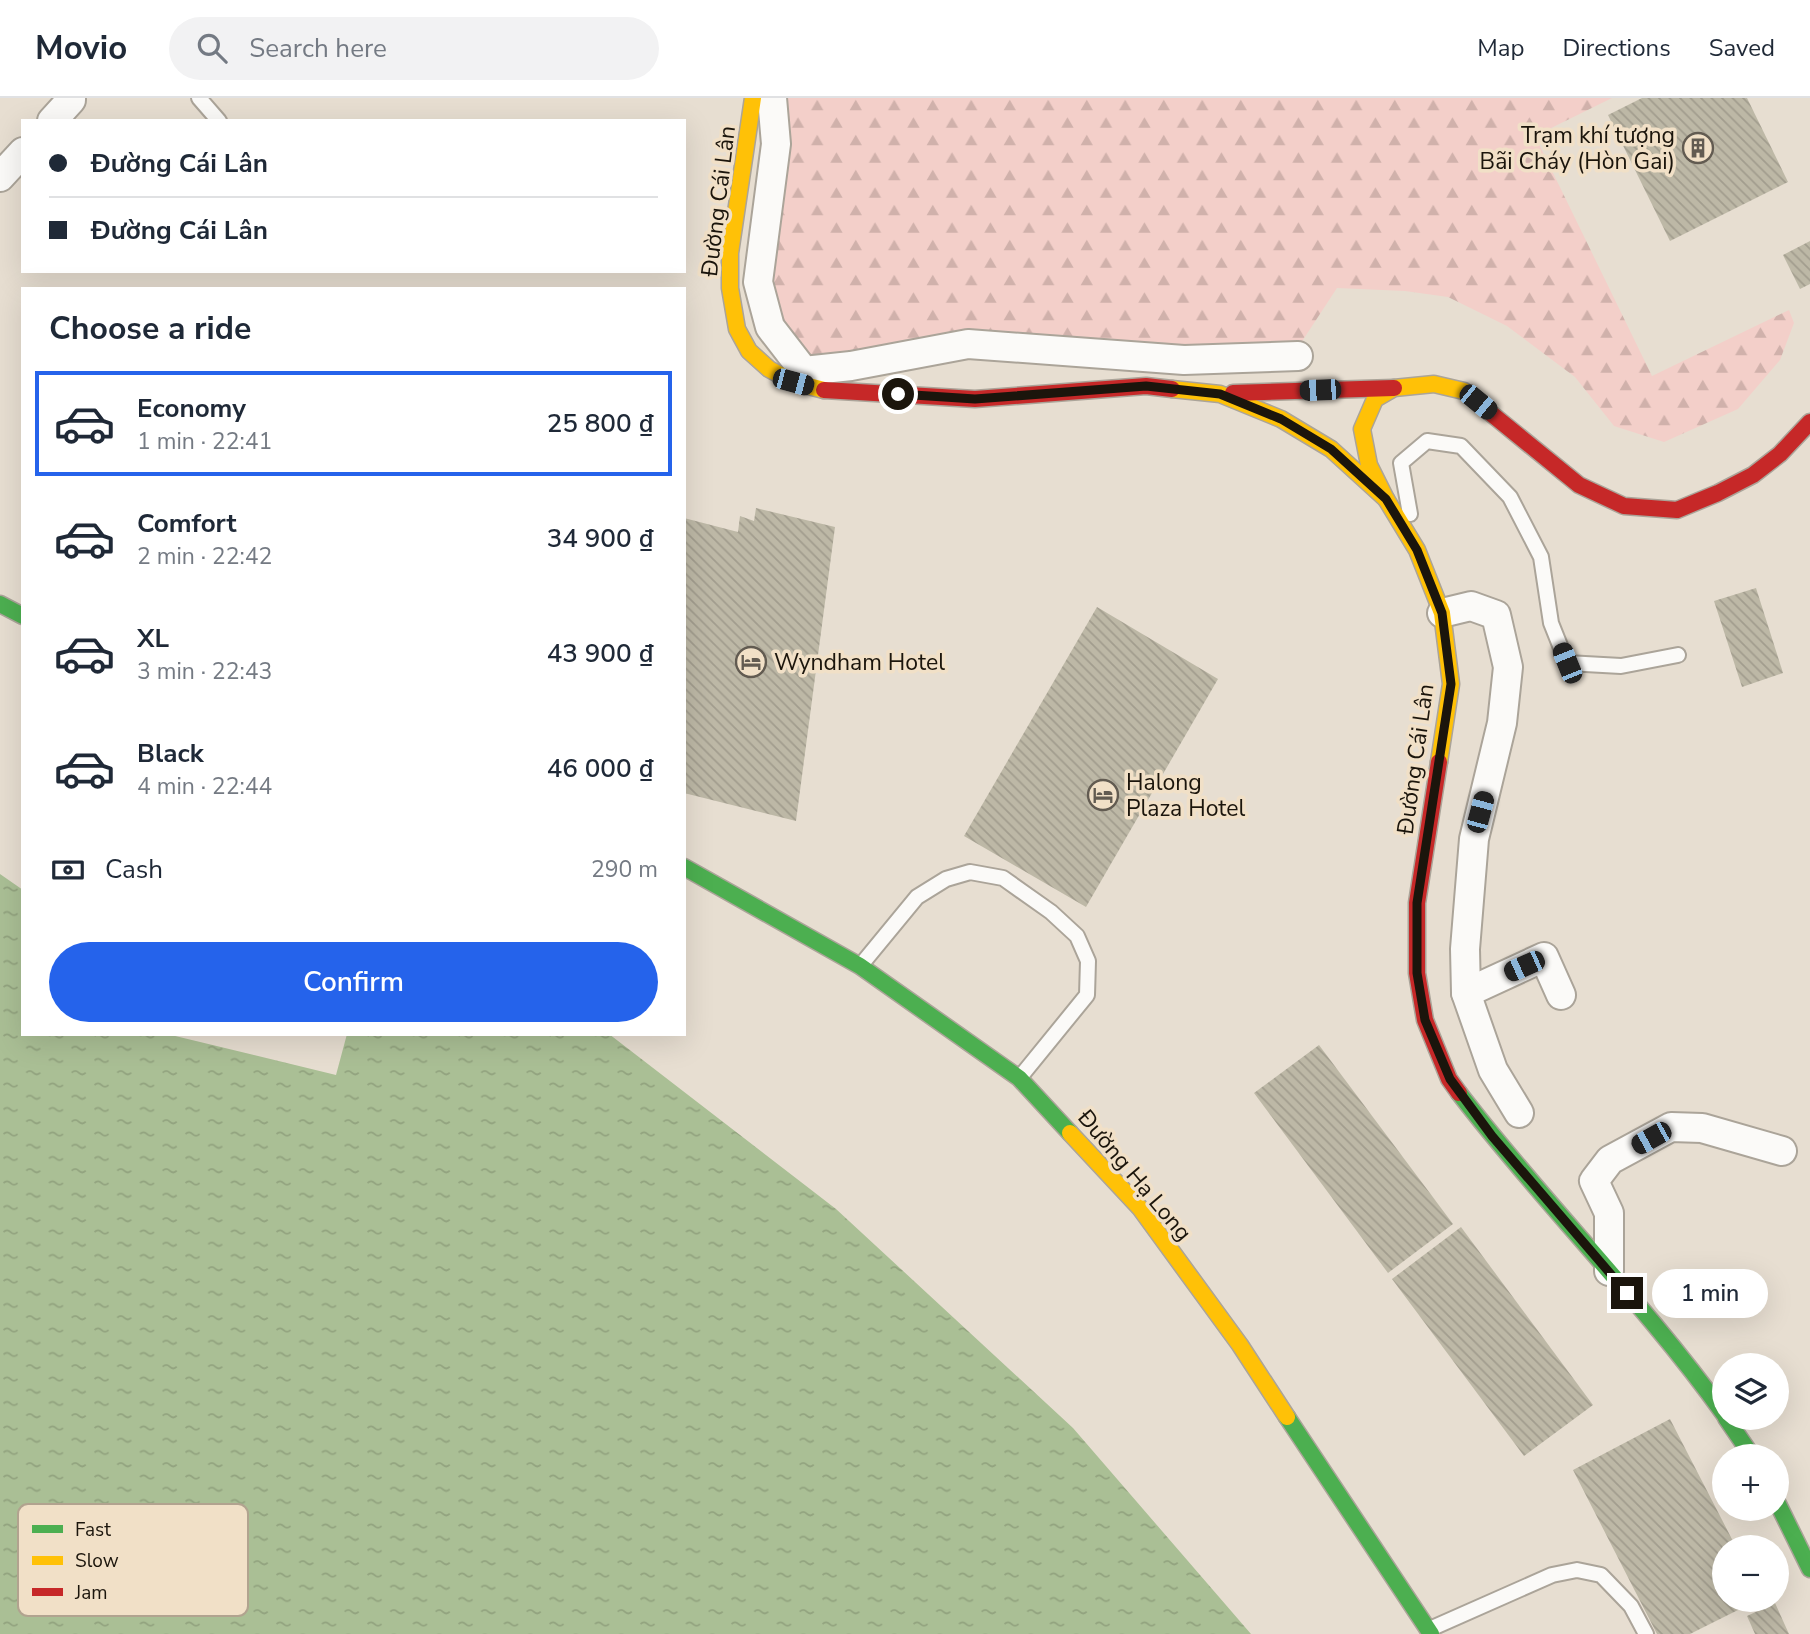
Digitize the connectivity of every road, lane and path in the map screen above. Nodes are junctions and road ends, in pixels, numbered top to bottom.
1 (200, 98) edge
2 (753, 98) edge
3 (772, 98) edge
4 (72, 99) edge
5 (54, 119) edge
6 (217, 119) edge
7 (21, 154) edge
8 (0, 177) edge
9 (1298, 356) dead end
10 (1394, 388) junction
11 (1220, 394) junction
12 (1810, 422) edge
13 (1388, 458) dead end
14 (1398, 504) junction
15 (1417, 550) junction
16 (0, 604) edge
17 (21, 615) edge
18 (1454, 617) junction
19 (1678, 655) dead end
20 (686, 868) edge
21 (860, 966) junction
22 (1466, 993) junction
23 (1561, 995) dead end
24 (1019, 1078) junction
25 (1519, 1113) dead end
26 (1782, 1151) dead end
27 (1609, 1271) junction
28 (1712, 1397) edge
29 (1786, 1521) edge
30 (1810, 1569) edge
31 (1430, 1632) edge
32 (1646, 1634) edge

1 - 6 lane
2 - 11 main road, Đường Cái Lân
3 - 9 street
4 - 5 street
7 - 8 street
10 - 11 main road
10 - 12 main road
10 - 14 main road
11 - 14 main road, Đường Cái Lân
13 - 14 street
14 - 15 main road, Đường Cái Lân
14 - 15 lane
14 - 18 street
14 - 19 lane
15 - 18 main road, Đường Cái Lân
16 - 17 main road
18 - 22 street
18 - 27 main road, Đường Cái Lân
20 - 21 main road, Đường Hạ Long
21 - 24 main road, Đường Hạ Long
21 - 24 lane
22 - 23 street
22 - 25 street
24 - 31 main road, Đường Hạ Long
26 - 27 street
27 - 28 main road, Đường Cái Lân
29 - 30 main road
31 - 32 lane

